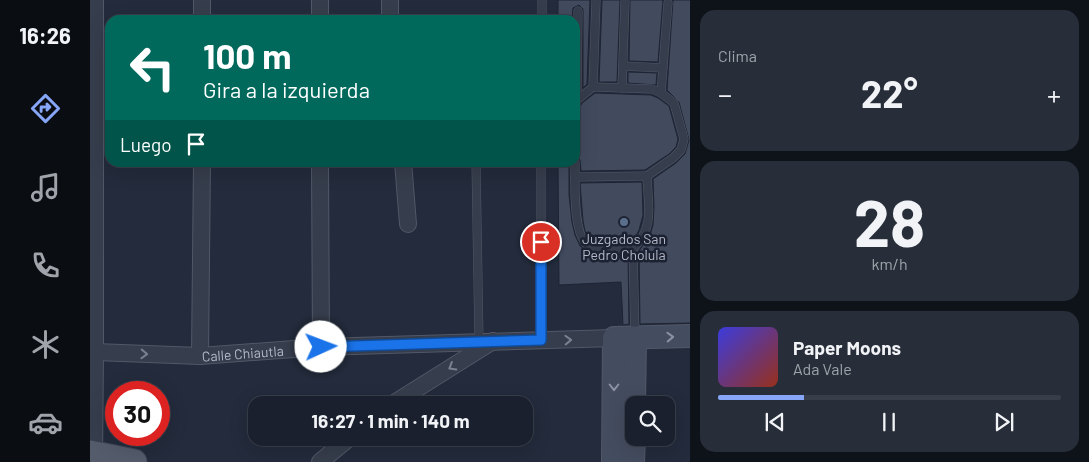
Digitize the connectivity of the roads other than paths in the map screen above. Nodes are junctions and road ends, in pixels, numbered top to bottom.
1 (95, 0) edge
2 (202, 0) edge
3 (320, 0) edge
4 (390, 0) edge
5 (542, 0) edge
6 (596, 0) edge
7 (625, 1) edge
8 (668, 3) dead end
9 (578, 11) dead end
10 (202, 15) edge
11 (320, 15) edge
12 (390, 15) edge
13 (542, 15) edge
14 (578, 15) edge
15 (623, 66) junction
16 (663, 68) junction
17 (594, 87) junction
18 (622, 88) junction
19 (661, 93) junction
20 (580, 99) edge
21 (202, 167) edge
22 (320, 167) edge
23 (403, 167) edge
24 (476, 167) edge
25 (541, 167) edge
26 (575, 167) edge
27 (648, 176) junction
28 (575, 177) junction
29 (408, 224) dead end
30 (632, 249) junction
31 (690, 336) edge
32 (624, 338) junction
33 (541, 340) junction
34 (486, 341) junction
35 (321, 347) junction
36 (95, 352) junction
37 (200, 356) junction
38 (404, 396) edge
39 (633, 396) edge
40 (339, 446) edge
41 (634, 446) edge
42 (93, 456) edge
43 (134, 462) edge
44 (320, 462) edge
45 (613, 462) edge
46 (634, 462) edge

1 - 36 street
2 - 10 street
3 - 11 street
4 - 12 street
5 - 13 lane
6 - 17 lane
7 - 15 lane
8 - 16 lane
9 - 14 lane
15 - 16 lane
15 - 18 lane
16 - 19 lane
17 - 18 lane
17 - 20 lane
18 - 19 lane
19 - 27 lane
21 - 37 street
22 - 35 street
23 - 29 street
24 - 34 lane
25 - 33 lane
26 - 28 lane
27 - 28 lane
27 - 30 lane
28 - 30 lane
30 - 32 lane
32 -> 31 street, Calle Chiautla
33 -> 32 street, Calle Chiautla
32 - 39 street
32 -> 45 street
33 - 34 street, Calle Chiautla
34 - 35 street, Calle Chiautla
34 -> 38 street
35 - 37 street, Calle Chiautla
36 -> 37 street, Calle Chiautla
36 - 42 street
40 - 44 street
41 - 46 street
42 - 43 main road

